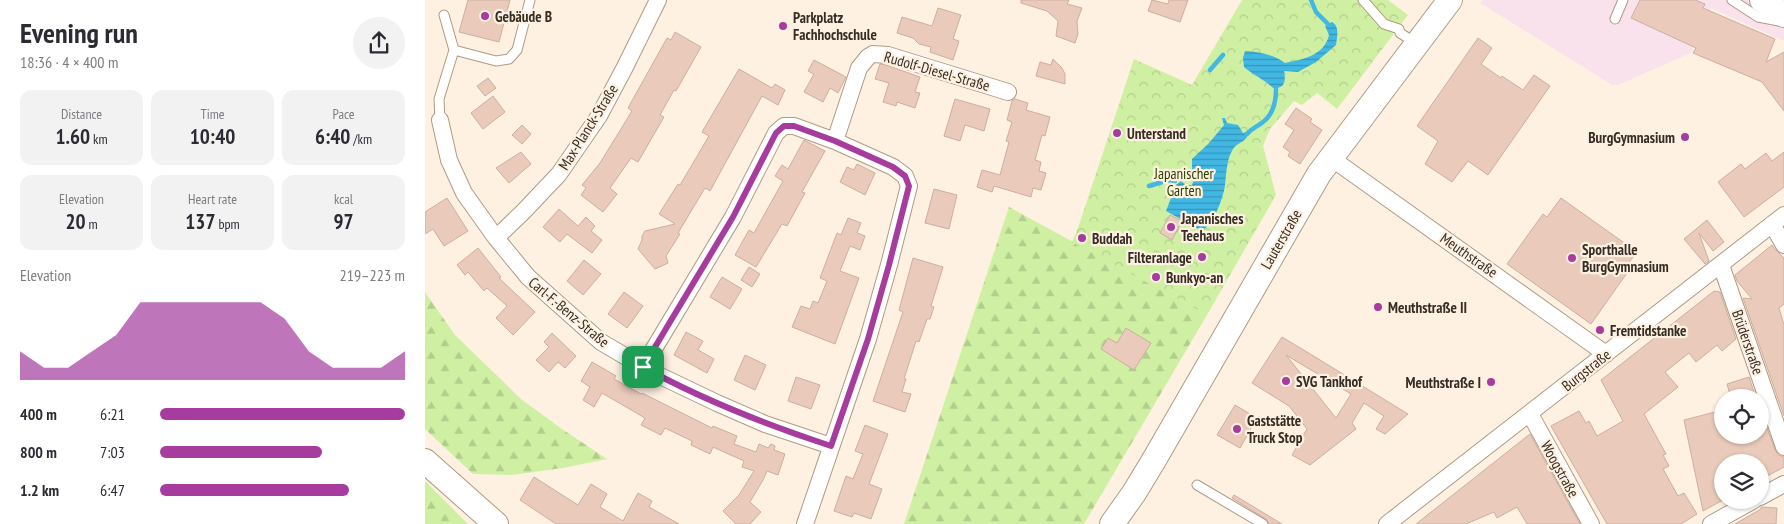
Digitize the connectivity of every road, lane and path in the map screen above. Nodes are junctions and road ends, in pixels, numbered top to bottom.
1 (530, 0) edge
2 (657, 0) edge
3 (1363, 0) edge
4 (1450, 0) edge
5 (1623, 0) edge
6 (1732, 0) edge
7 (1762, 0) edge
8 (444, 15) dead end
9 (1784, 15) edge
10 (1615, 19) dead end
11 (1784, 22) edge
12 (1417, 44) junction
13 (454, 50) junction
14 (1008, 92) dead end
15 (439, 120) joint
16 (835, 141) junction
17 (1331, 158) junction
18 (1778, 220) edge
19 (496, 238) junction
20 (1784, 245) edge
21 (1721, 265) junction
22 (1606, 354) junction
23 (643, 367) junction
24 (1530, 414) junction
25 (831, 446) junction
26 (1784, 447) edge
27 (425, 461) edge
28 (1784, 484) edge
29 (1197, 485) dead end
30 (1769, 492) edge
31 (1134, 493) junction
32 (1738, 509) edge
33 (496, 524) edge
34 (805, 524) edge
35 (1112, 524) edge
36 (1120, 524) edge
37 (1263, 524) edge
38 (1387, 524) edge
39 (1591, 524) edge
40 (1711, 524) edge

1 - 13 lane
2 - 19 street, Max-Planck-Straße
3 - 12 lane
4 - 12 main road, Lauterstraße
5 - 10 lane
6 - 11 lane
7 - 9 main road
8 - 13 lane
12 - 17 main road, Lauterstraße
13 - 15 lane
14 - 16 street, Rudolf-Diesel-Straße
15 - 19 street, Carl-F.-Benz-Straße
16 - 23 street
16 - 25 street
17 - 22 street, Meuthstraße
17 - 31 main road, Lauterstraße
18 - 20 street
18 - 21 street, Burgstraße
19 - 23 street, Carl-F.-Benz-Straße
21 - 22 street, Burgstraße
21 - 26 street, Brüderstraße
22 - 24 street, Burgstraße
23 - 25 street, Carl-F.-Benz-Straße
24 - 38 street, Burgstraße
24 - 39 street, Woogstraße
25 - 34 street
27 - 33 main road
28 - 30 street
29 - 37 lane
31 - 35 main road, Lauterstraße
31 - 36 main road, Lauterstraße
32 - 40 street

